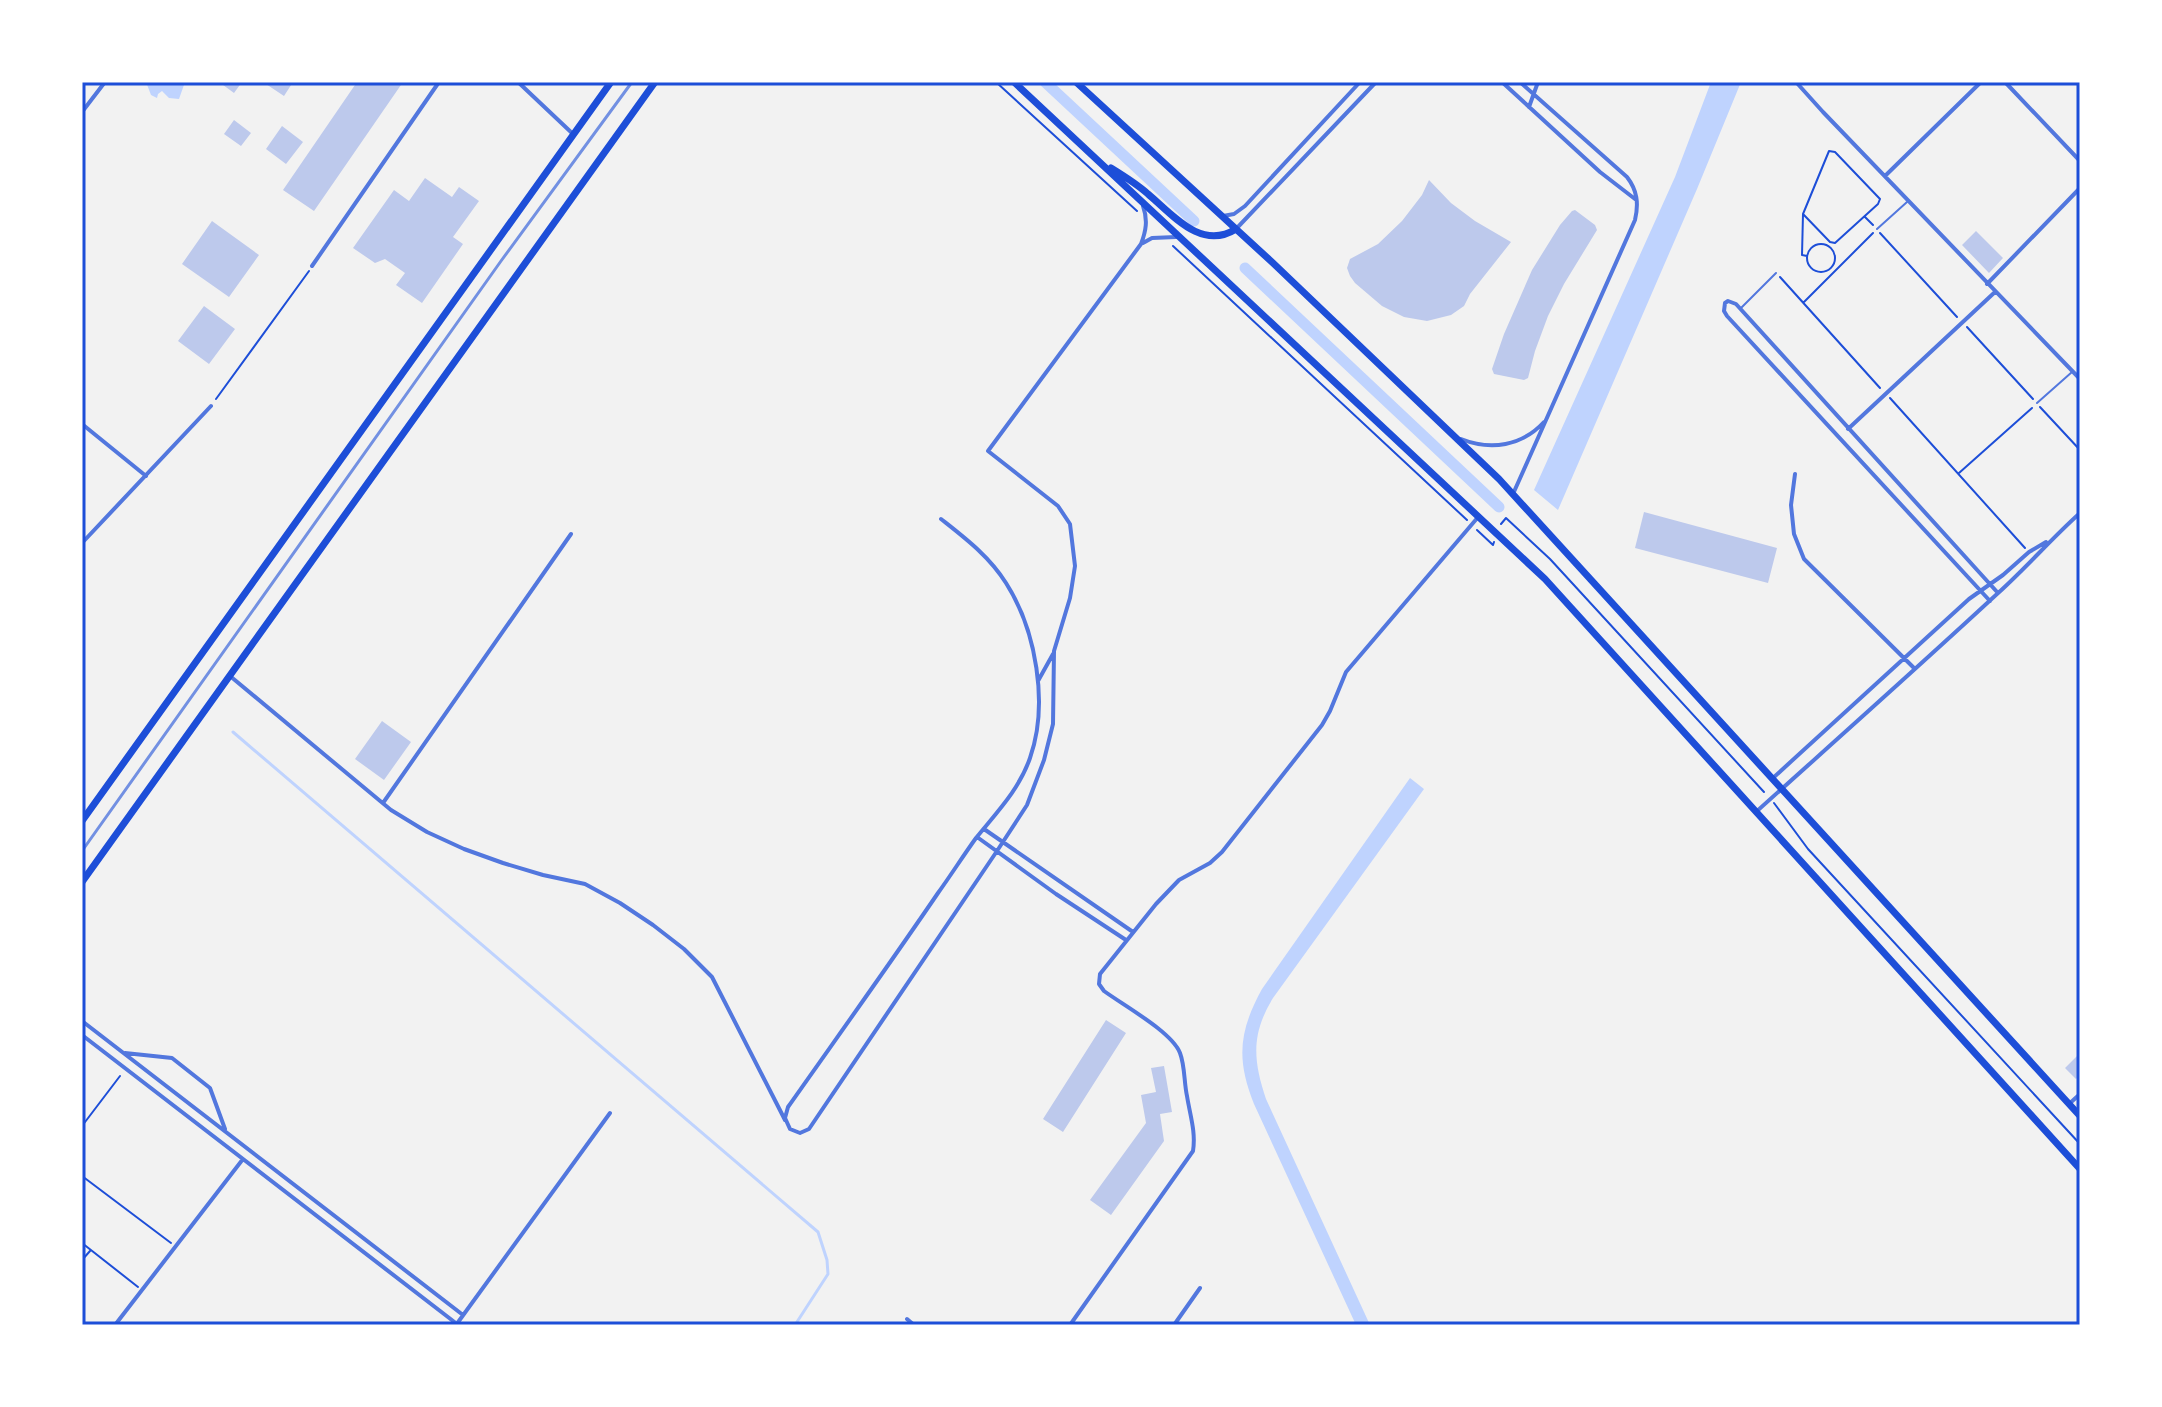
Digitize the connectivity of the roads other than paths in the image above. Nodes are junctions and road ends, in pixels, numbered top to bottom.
1 (105, 82) edge
2 (439, 82) edge
3 (518, 82) edge
4 (611, 82) edge
5 (655, 82) edge
6 (1014, 82) edge
7 (1076, 82) edge
8 (1360, 82) edge
9 (1376, 82) edge
10 (1502, 82) edge
11 (1520, 82) edge
12 (1538, 82) edge
13 (1796, 82) edge
14 (1981, 82) edge
15 (2005, 82) edge
16 (1534, 94) junction
17 (1529, 107) junction
18 (82, 112) edge
19 (573, 134) junction
20 (1078, 142) junction
21 (2080, 161) edge
22 (1885, 176) junction
23 (2080, 188) edge
24 (1142, 201) junction
25 (1637, 201) junction
26 (1908, 201) junction
27 (1222, 216) junction
28 (1236, 229) junction
29 (1877, 229) road end
30 (1180, 237) junction
31 (1141, 244) junction
32 (312, 266) road end
33 (1776, 273) road end
34 (1987, 284) junction
35 (1995, 292) junction
36 (1740, 309) junction
37 (2073, 371) junction
38 (2080, 379) edge
39 (2037, 403) road end
40 (211, 406) road end
41 (1550, 413) junction
42 (82, 424) edge
43 (1848, 429) junction
44 (1457, 437) junction
45 (1795, 474) dead end
46 (146, 476) junction
47 (1513, 494) junction
48 (2080, 513) edge
49 (1479, 516) junction
50 (941, 519) dead end
51 (571, 534) dead end
52 (2052, 539) junction
53 (82, 543) edge
54 (1991, 584) junction
55 (1981, 591) junction
56 (1998, 593) junction
57 (1990, 601) junction
58 (1054, 651) junction
59 (1904, 658) junction
60 (1914, 669) junction
61 (230, 676) junction
62 (1038, 681) junction
63 (1773, 778) junction
64 (1782, 788) junction
65 (383, 803) junction
66 (1755, 812) junction
67 (82, 821) edge
68 (984, 829) junction
69 (977, 837) junction
70 (1002, 842) junction
71 (997, 851) junction
72 (82, 882) edge
73 (1133, 932) junction
74 (1126, 940) junction
75 (82, 1021) edge
76 (82, 1035) edge
77 (124, 1053) junction
78 (2080, 1094) edge
79 (2069, 1104) junction
80 (610, 1113) dead end
81 (2080, 1116) edge
82 (790, 1129) junction
83 (226, 1131) junction
84 (243, 1159) junction
85 (2080, 1169) edge
86 (1200, 1288) dead end
87 (463, 1315) junction
88 (907, 1319) dead end
89 (115, 1325) edge
90 (456, 1325) edge
91 (914, 1325) edge
92 (1070, 1325) edge
93 (1174, 1325) edge

1 - 18 street
2 - 32 street
3 - 19 street
4 - 19 main road
5 - 61 main road
6 - 20 main road
7 - 27 main road
8 - 27 street
9 - 28 street
10 - 17 street
11 - 16 street
12 - 16 street
13 - 22 street
14 - 22 street
15 - 21 street
16 - 17 street
16 - 25 street
17 - 25 street
19 - 67 main road
20 - 24 main road
20 - 28 main road
22 - 26 street
23 - 34 street
24 - 30 main road
24 - 31 street
25 - 41 street
26 - 29 lane
26 - 34 street
27 - 28 main road
28 - 44 main road
30 - 31 street
30 - 49 main road
31 - 58 street
33 - 36 lane
34 - 35 street
35 - 37 street
35 - 43 street
36 - 43 street
36 - 55 street
37 - 38 street
37 - 39 lane
40 - 46 street
41 - 44 street
41 - 47 street
42 - 46 street
43 - 54 street
44 - 47 main road
45 - 59 street
46 - 53 street
47 - 63 main road
48 - 52 street
49 - 66 main road
49 - 73 street
50 - 62 street
51 - 65 street
52 - 54 street
52 - 56 street
54 - 55 street
54 - 56 street
55 - 57 street
55 - 59 street
56 - 57 street
57 - 60 street
58 - 62 street
58 - 70 street
59 - 60 street
59 - 63 street
60 - 64 street
61 - 65 street
61 - 72 main road
62 - 68 street
63 - 64 main road
64 - 66 street
64 - 79 main road
65 - 82 street
66 - 85 main road
68 - 69 street
68 - 70 street
69 - 71 street
69 - 82 street
70 - 71 street
70 - 73 street
71 - 74 street
71 - 82 street
73 - 74 street
74 - 92 street
75 - 77 street
76 - 84 street
77 - 83 street
77 - 83 street
78 - 79 street
79 - 81 main road
80 - 87 street
83 - 87 street
84 - 89 street
84 - 90 street
86 - 93 street
87 - 90 street
88 - 91 street

